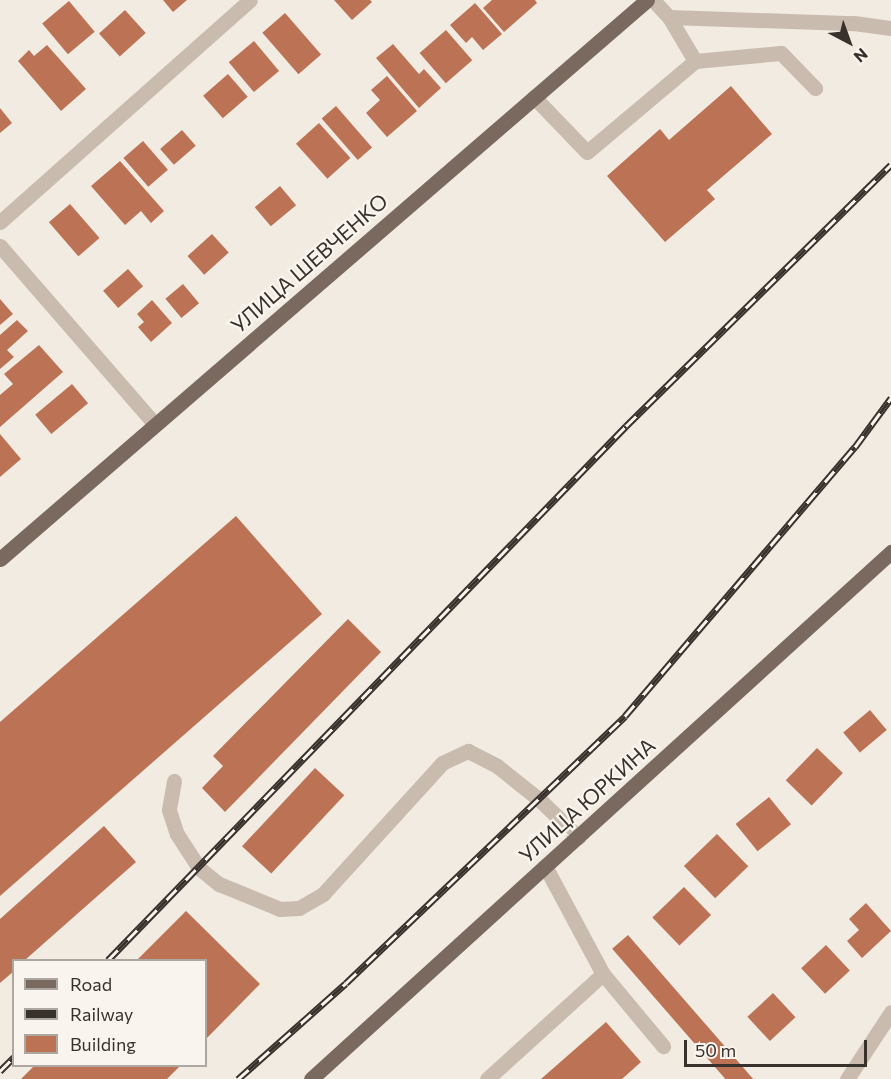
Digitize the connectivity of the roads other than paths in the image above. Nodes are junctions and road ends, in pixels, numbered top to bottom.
1 (250, 0) edge
2 (647, 0) edge
3 (653, 0) edge
4 (669, 17) junction
5 (891, 28) edge
6 (695, 61) junction
7 (815, 88) dead end
8 (534, 97) junction
9 (0, 222) edge
10 (0, 246) edge
11 (155, 424) junction
12 (891, 552) edge
13 (0, 558) edge
14 (174, 781) dead end
15 (578, 837) junction
16 (545, 866) junction
17 (603, 974) junction
18 (891, 1012) edge
19 (663, 1046) dead end
20 (310, 1079) edge
21 (487, 1079) edge
22 (848, 1079) edge

1 - 9 street
2 - 8 main road, УЛИЦА ШЕВЧЕНКО
3 - 4 street
4 - 5 street
4 - 6 street
6 - 7 street
6 - 8 street
8 - 11 main road, УЛИЦА ШЕВЧЕНКО
10 - 11 street
11 - 13 main road, УЛИЦА ШЕВЧЕНКО
12 - 15 main road, УЛИЦА ЮРКИНА
14 - 15 street
15 - 16 main road, УЛИЦА ЮРКИНА
16 - 17 street
16 - 20 main road, УЛИЦА ЮРКИНА
17 - 19 street
17 - 21 street
18 - 22 street

